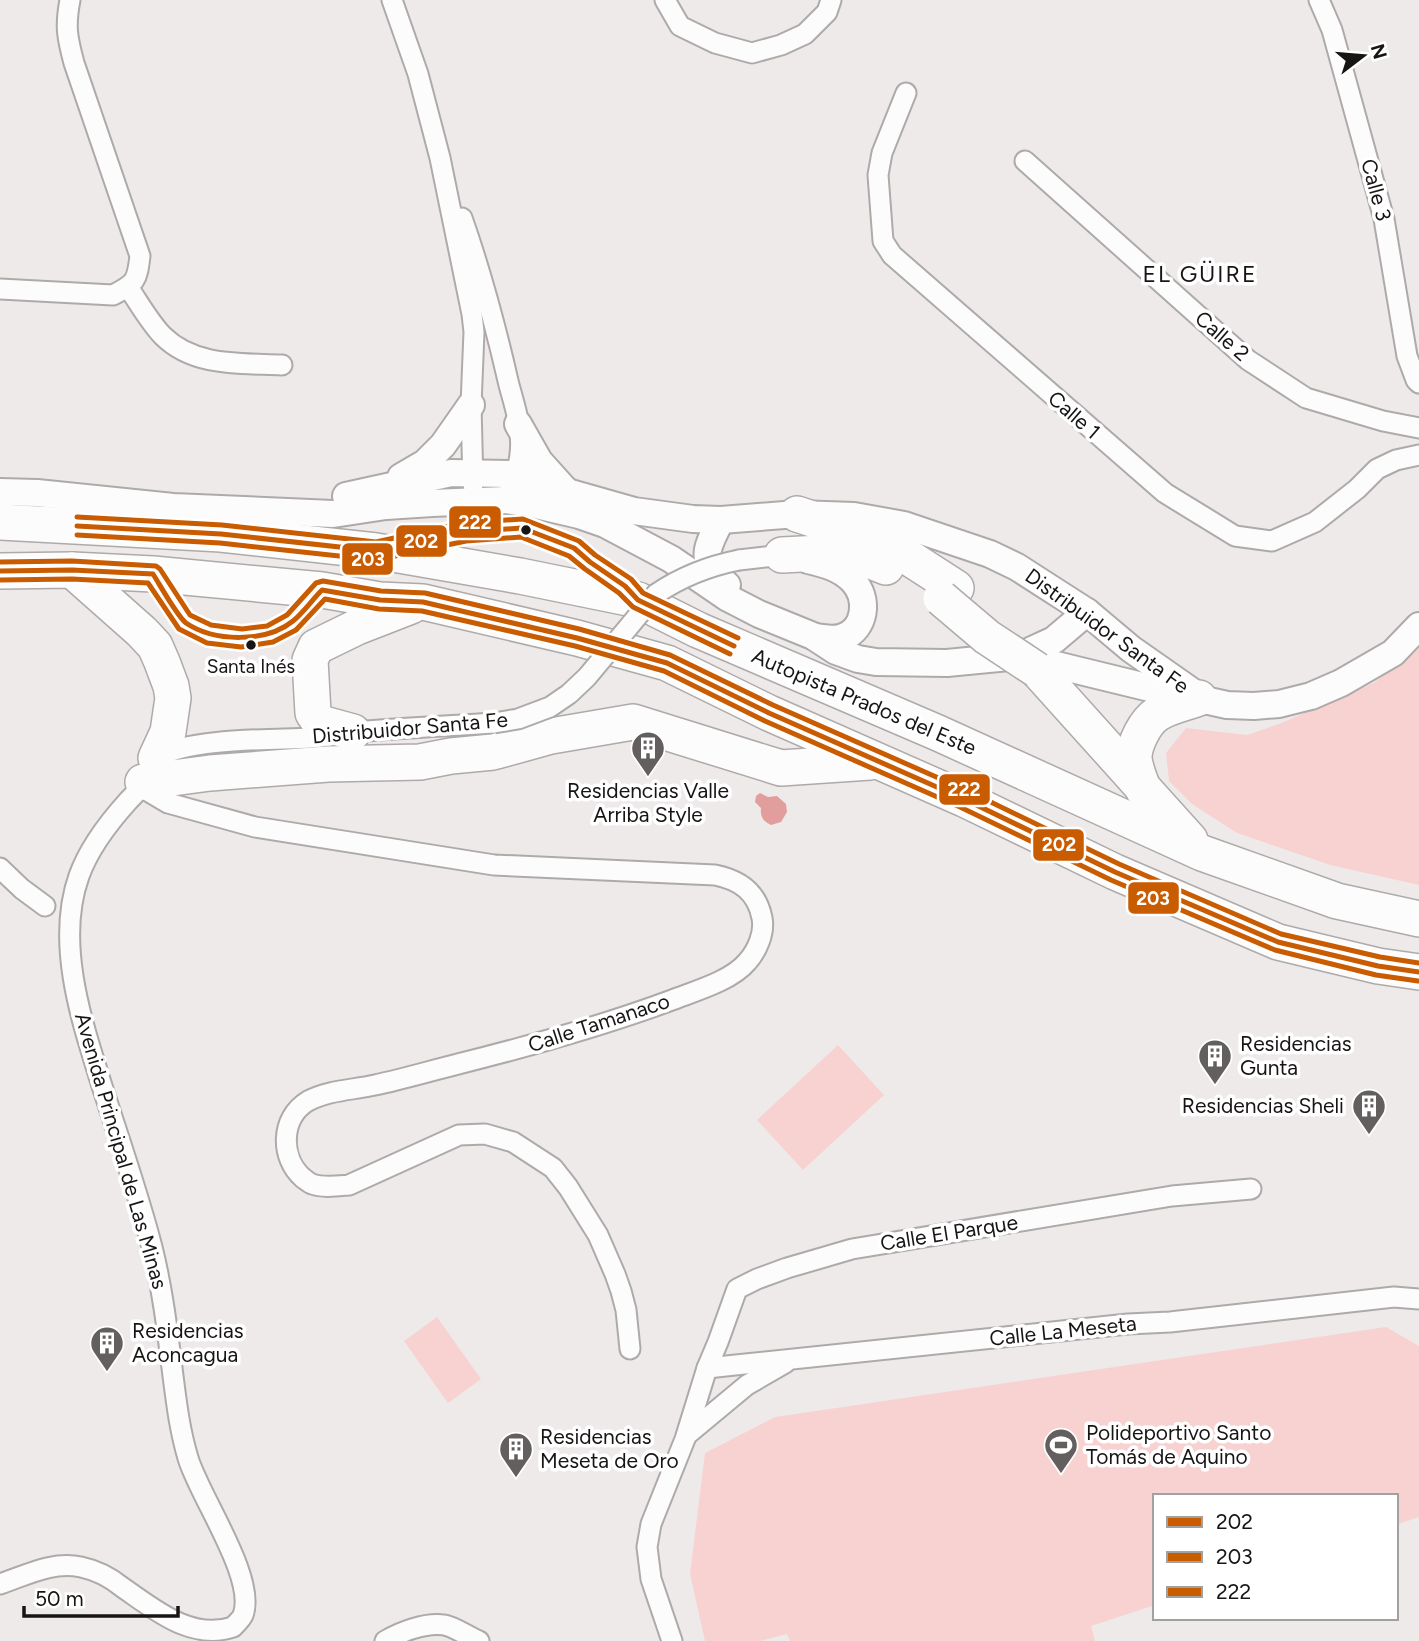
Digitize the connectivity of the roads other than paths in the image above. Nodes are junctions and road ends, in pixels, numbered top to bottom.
1 (70, 0) edge
2 (392, 0) edge
3 (665, 0) edge
4 (831, 0) edge
5 (1319, 0) edge
6 (906, 93) dead end
7 (440, 158) junction
8 (1025, 161) dead end
9 (128, 287) junction
10 (0, 289) edge
11 (282, 365) dead end
12 (1419, 383) edge
13 (471, 405) junction
14 (519, 424) junction
15 (1419, 428) edge
16 (1419, 455) edge
17 (473, 472) junction
18 (514, 474) junction
19 (0, 492) edge
20 (567, 492) junction
21 (357, 494) junction
22 (506, 500) junction
23 (473, 502) junction
24 (290, 512) junction
25 (797, 514) junction
26 (721, 520) junction
27 (0, 522) edge
28 (782, 555) junction
29 (72, 570) junction
30 (0, 571) edge
31 (423, 602) junction
32 (1087, 612) junction
33 (759, 614) junction
34 (1419, 626) edge
35 (813, 636) junction
36 (1028, 663) junction
37 (1199, 698) junction
38 (353, 732) junction
39 (877, 761) junction
40 (147, 776) junction
41 (1144, 791) junction
42 (1202, 853) junction
43 (0, 868) edge
44 (45, 906) dead end
45 (1419, 919) edge
46 (1419, 972) edge
47 (1251, 1189) dead end
48 (1419, 1299) edge
49 (630, 1349) dead end
50 (793, 1359) junction
51 (707, 1368) junction
52 (687, 1434) junction
53 (0, 1584) edge
54 (390, 1639) edge
55 (479, 1641) edge
56 (672, 1641) edge

1 - 9 street
2 - 7 street
3 - 4 street
5 - 12 street, Calle 3
6 - 16 street, Calle 1
7 - 13 street
7 - 14 street
8 - 15 street, Calle 2
9 - 10 street
9 - 11 street
13 - 17 street
13 - 21 street
14 - 18 street
14 - 20 street
17 - 18 street, Distribuidor Santa Fe
17 - 21 street, Distribuidor Santa Fe
17 - 23 street
18 - 20 street, Distribuidor Santa Fe
18 - 22 street
19 - 24 street
20 - 26 street, Distribuidor Santa Fe
21 - 24 street, Distribuidor Santa Fe
22 - 23 street, Distribuidor Santa Fe
22 - 33 street, Distribuidor Santa Fe
23 - 24 street, Distribuidor Santa Fe
25 - 26 street, Distribuidor Santa Fe
25 - 32 street, Distribuidor Santa Fe
25 - 36 highway
26 - 33 street
27 - 42 highway, Autopista Prados del Este
28 - 35 street
28 - 36 highway, bridge
28 - 38 street, Distribuidor Santa Fe, bridge
29 - 30 highway
29 - 31 highway
29 - 40 highway
31 - 38 highway
31 - 39 highway
32 - 36 street
32 - 37 street, Distribuidor Santa Fe
33 - 35 street, Distribuidor Santa Fe
34 - 37 street
35 - 36 street, Distribuidor Santa Fe
36 - 37 street, Distribuidor Santa Fe
36 - 41 highway
37 - 41 highway
38 - 40 street, Distribuidor Santa Fe
39 - 40 highway
39 - 46 highway
40 - 49 street, Calle Tamanaco
40 - 53 street, Avenida Principal de Las Minas
41 - 42 highway
42 - 45 highway, Autopista Prados del Este
43 - 44 street
47 - 51 street, Calle El Parque
48 - 50 street, Calle La Meseta
50 - 51 street, Calle La Meseta
50 - 52 street
51 - 52 street, Calle El Parque
52 - 56 street, Calle El Parque
54 - 55 street

